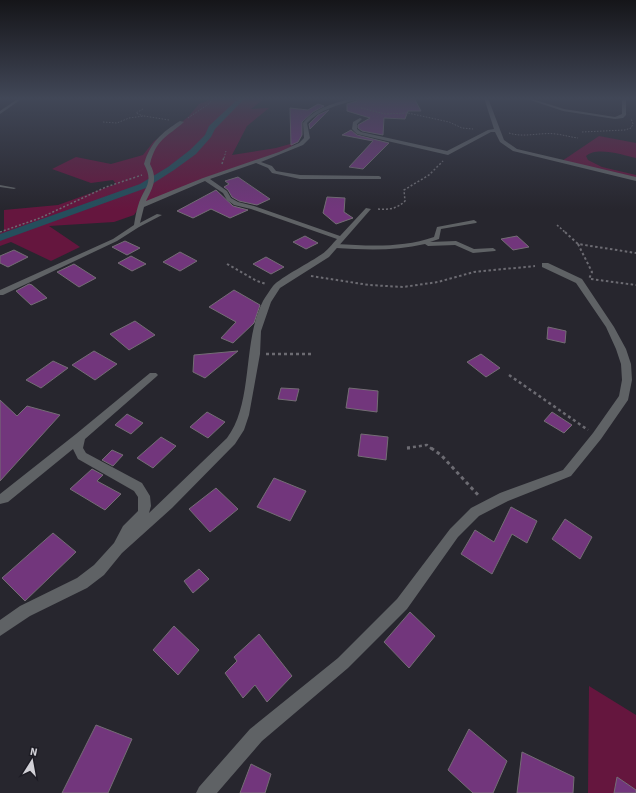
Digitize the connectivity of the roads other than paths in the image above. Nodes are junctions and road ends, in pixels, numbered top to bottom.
1 (163, 135) edge
2 (306, 135) edge
3 (368, 135) edge
4 (482, 135) edge
5 (499, 135) edge
6 (256, 161) junction
7 (379, 178) dead end
8 (205, 179) junction
9 (636, 179) edge
10 (0, 186) edge
11 (14, 188) dead end
12 (142, 206) junction
13 (368, 209) road end
14 (159, 215) dead end
15 (474, 222) dead end
16 (137, 226) junction
17 (338, 242) junction
18 (424, 244) junction
19 (493, 250) dead end
20 (545, 265) road end
21 (0, 293) edge
22 (153, 374) dead end
23 (80, 437) junction
24 (0, 499) edge
25 (117, 549) junction
26 (0, 629) edge
27 (205, 793) edge

1 - 12 street
2 - 6 street
3 - 4 street
5 - 9 street
6 - 7 street
6 - 8 street
8 - 12 street
8 - 17 street
10 - 11 lane
12 - 16 street
13 - 17 street
14 - 16 lane
15 - 18 lane
16 - 21 street
17 - 18 lane
17 - 25 street
18 - 19 lane
20 - 27 street
22 - 23 street
23 - 24 street
23 - 25 street
25 - 26 street

